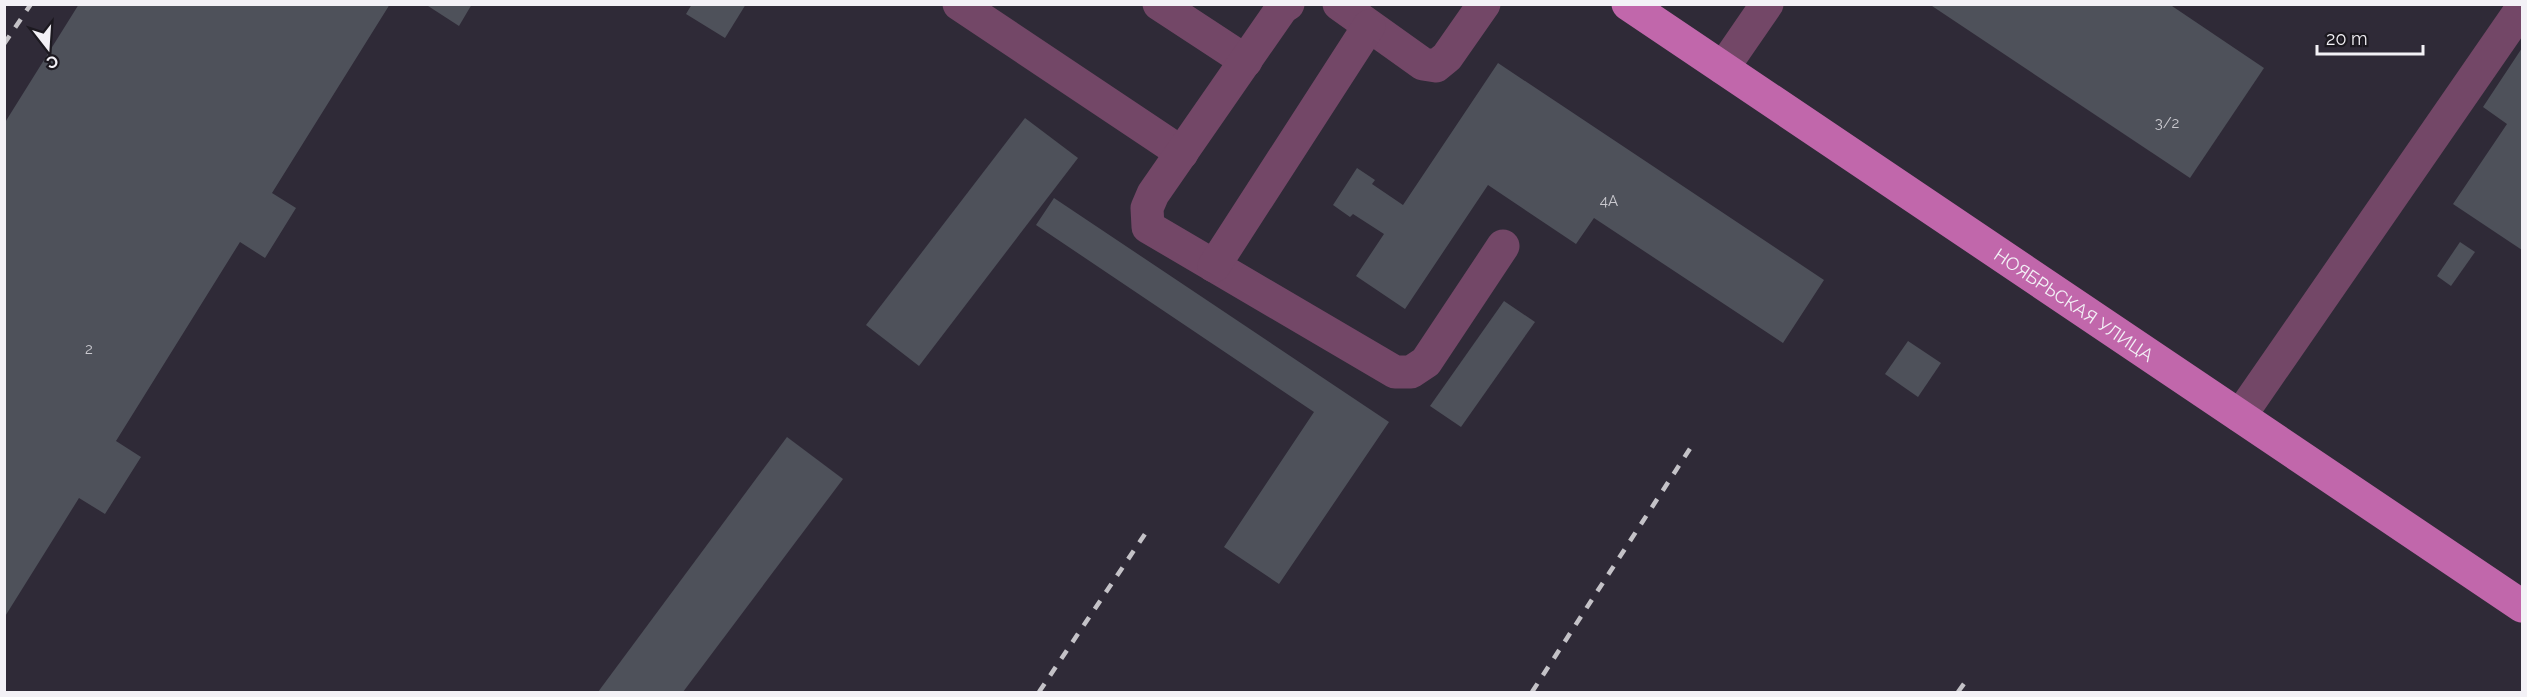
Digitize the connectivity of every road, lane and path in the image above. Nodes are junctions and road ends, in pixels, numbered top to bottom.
1 (959, 4) edge
2 (1159, 4) edge
3 (1288, 4) edge
4 (1339, 4) edge
5 (1484, 4) edge
6 (1628, 4) edge
7 (1767, 4) edge
8 (2523, 8) edge
9 (1369, 26) junction
10 (1246, 61) junction
11 (1723, 69) junction
12 (1182, 153) junction
13 (1503, 246) dead end
14 (1214, 266) junction
15 (2240, 416) junction
16 (2523, 606) edge

1 - 12 lane
2 - 10 lane
3 - 10 lane
4 - 9 lane
5 - 9 lane
6 - 11 main road, НОЯБРЬСКАЯ УЛИЦА
7 - 11 lane
8 - 15 lane
9 - 14 lane
10 - 12 lane
11 - 15 main road, НОЯБРЬСКАЯ УЛИЦА
12 - 14 lane
13 - 14 lane
15 - 16 main road, НОЯБРЬСКАЯ УЛИЦА

